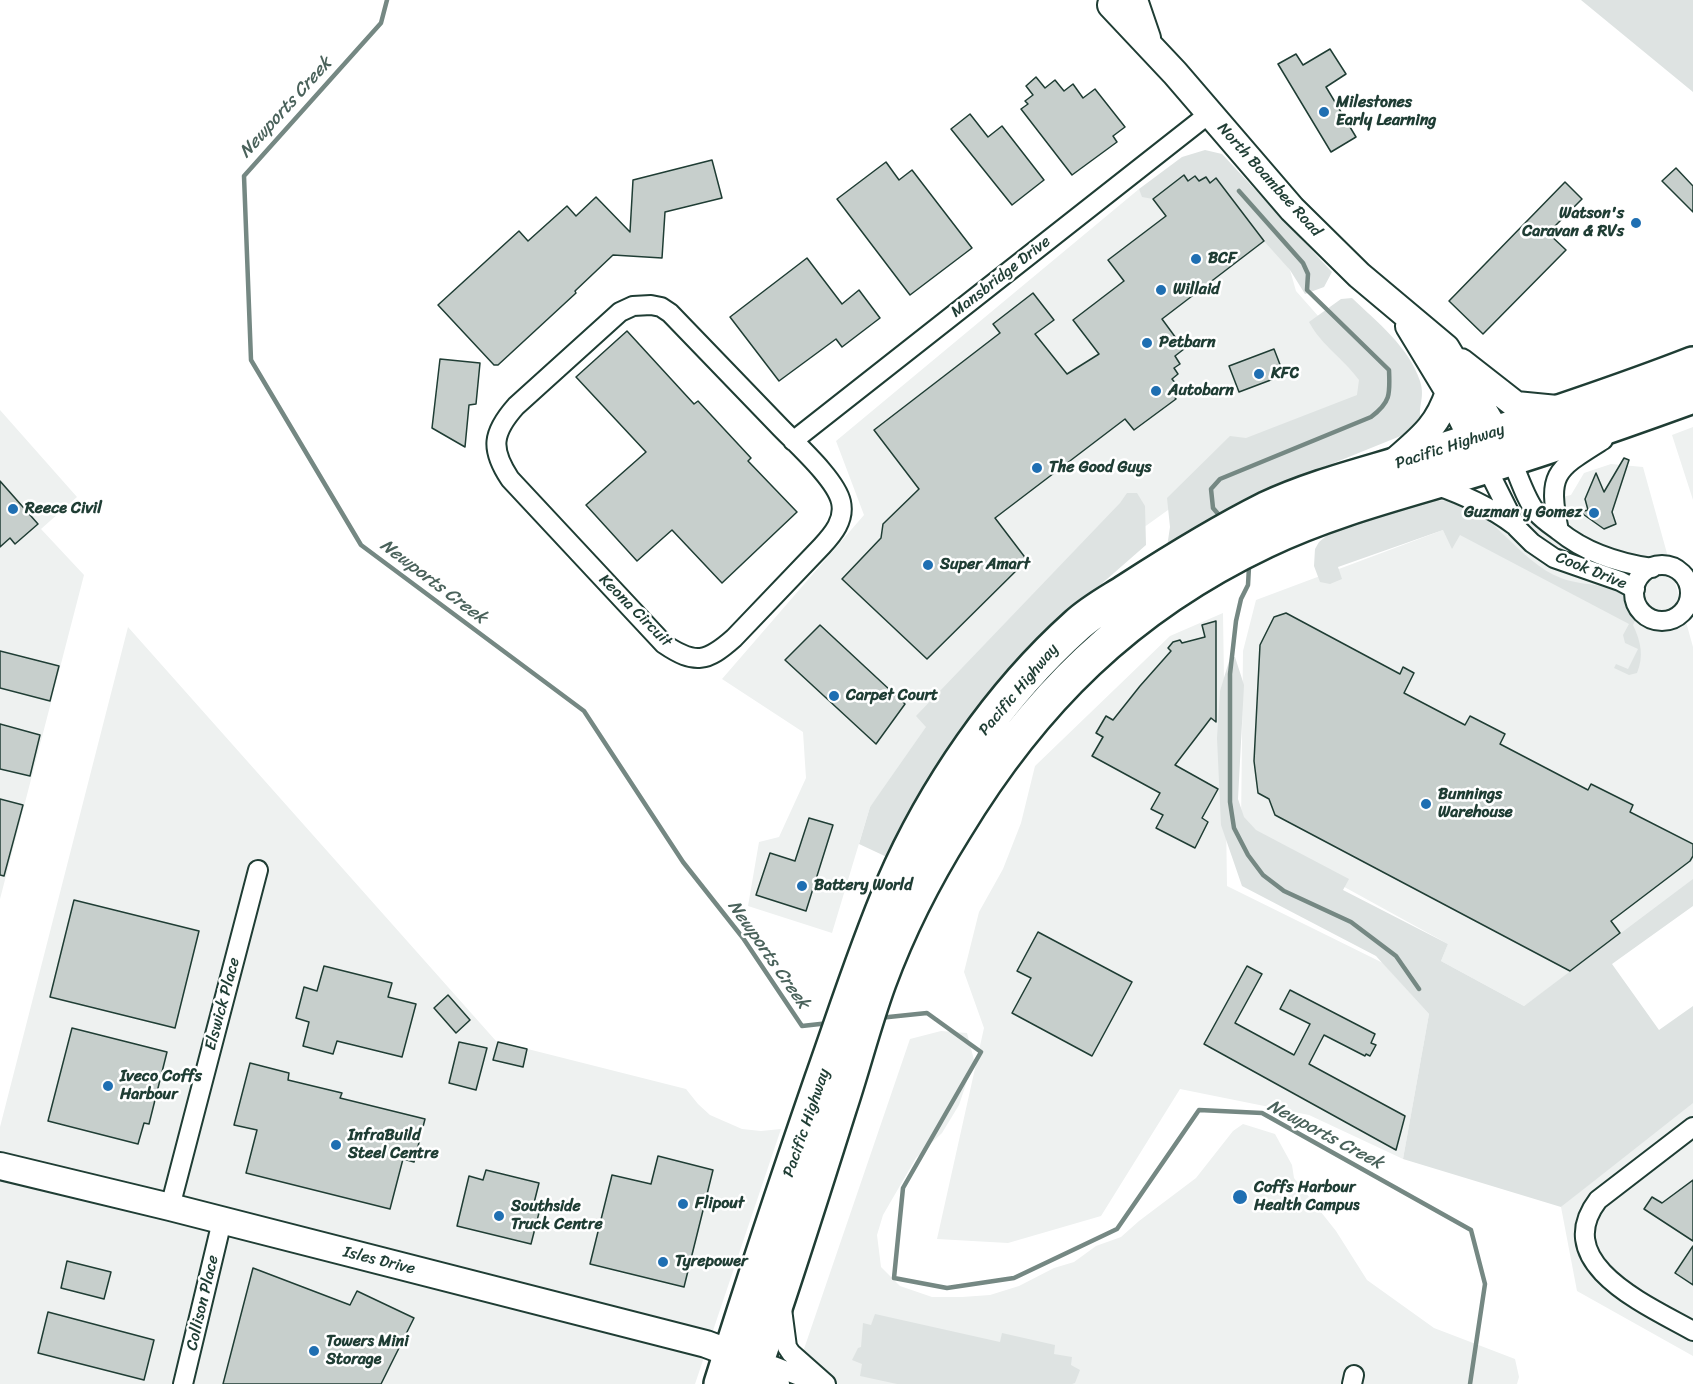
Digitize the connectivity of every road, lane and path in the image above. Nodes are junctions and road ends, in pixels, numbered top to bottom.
1 (1116, 1) edge
2 (1210, 113) junction
3 (1397, 308) junction
4 (1446, 348) junction
5 (1693, 364) edge
6 (1449, 392) junction
7 (1693, 396) edge
8 (1568, 409) junction
9 (1646, 413) junction
10 (793, 441) junction
11 (1492, 449) junction
12 (1387, 468) junction
13 (1429, 483) junction
14 (1517, 528) junction
15 (1559, 531) junction
16 (1652, 568) junction
17 (1635, 589) junction
18 (1692, 597) edge
19 (1685, 619) edge
20 (258, 870) dead end
21 (860, 1003) junction
22 (847, 1044) junction
23 (1693, 1127) edge
24 (0, 1166) edge
25 (170, 1207) junction
26 (222, 1221) junction
27 (780, 1295) junction
28 (1693, 1331) edge
29 (754, 1371) edge
30 (183, 1384) edge
31 (722, 1384) edge
32 (818, 1384) edge
33 (826, 1384) edge

1 - 2 street, North Boambee Road
2 - 3 street, North Boambee Road
2 - 10 street, Mansbridge Drive
3 - 4 street, North Boambee Road
3 - 6 street, North Boambee Road
4 - 8 street
4 - 11 street, North Boambee Road
5 - 8 highway, Pacific Highway
6 - 11 street, North Boambee Road
6 - 12 street
7 - 9 highway, Pacific Highway
8 - 11 highway, Pacific Highway
9 - 11 highway, Pacific Highway
9 - 15 street
10 - 10 street, Keona Circuit
11 - 12 highway, Pacific Highway
11 - 13 highway, Pacific Highway
11 - 14 street, Cook Drive
11 - 15 street, Cook Drive
12 - 21 highway, Pacific Highway
13 - 14 street
13 - 21 highway, Pacific Highway
14 - 17 street, Cook Drive
15 - 16 street, Cook Drive
16 - 17 street
16 - 18 street
17 - 19 street
18 - 19 street
20 - 25 street, Elswick Place
21 - 22 highway, Pacific Highway
22 - 27 highway, Pacific Highway
22 - 29 highway, Pacific Highway
23 - 28 street
24 - 25 street, Isles Drive
25 - 26 street, Isles Drive
26 - 29 street, Isles Drive
26 - 30 street, Collison Place
27 - 29 highway, Pacific Highway
27 - 33 street
29 - 31 highway, Pacific Highway
29 - 32 street

